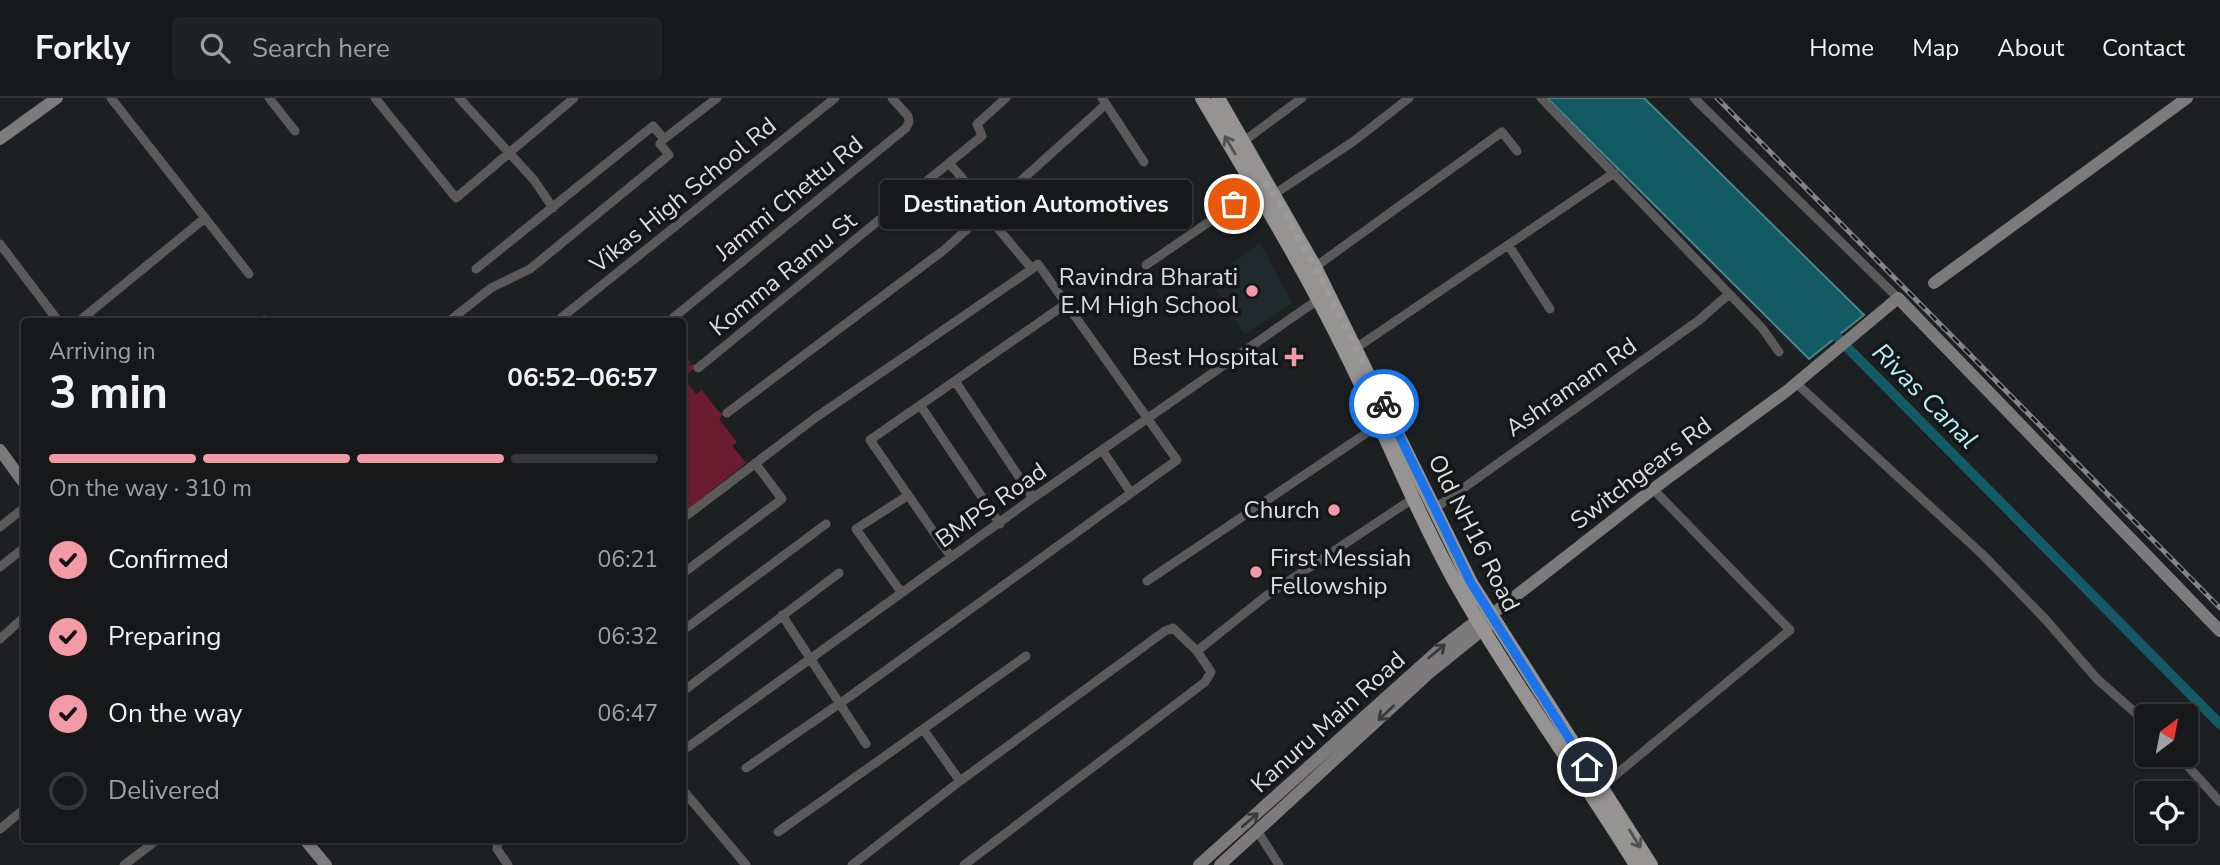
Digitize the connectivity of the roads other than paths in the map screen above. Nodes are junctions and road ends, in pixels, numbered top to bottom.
1 (57, 98) edge
2 (111, 98) edge
3 (269, 98) edge
4 (375, 98) edge
5 (459, 98) edge
6 (574, 98) edge
7 (717, 98) edge
8 (835, 98) edge
9 (892, 98) edge
10 (1006, 98) edge
11 (1202, 98) edge
12 (1218, 98) edge
13 (1302, 98) edge
14 (1409, 98) edge
15 (1541, 98) edge
16 (1694, 98) edge
17 (2188, 98) edge
18 (1103, 101) edge
19 (295, 131) dead end
20 (0, 139) edge
21 (664, 139) junction
22 (1244, 141) junction
23 (1517, 151) dead end
24 (509, 154) junction
25 (1144, 162) dead end
26 (949, 163) junction
27 (1614, 173) junction
28 (1266, 189) junction
29 (553, 208) junction
30 (987, 211) junction
31 (205, 218) junction
32 (0, 244) edge
33 (1509, 246) junction
34 (1146, 265) dead end
35 (1315, 267) junction
36 (476, 269) dead end
37 (1032, 269) junction
38 (249, 274) dead end
39 (1934, 283) dead end
40 (1729, 294) junction
41 (1898, 298) junction
42 (1319, 299) junction
43 (1067, 303) junction
44 (1550, 309) dead end
45 (57, 318) edge
46 (83, 318) edge
47 (453, 318) edge
48 (561, 318) edge
49 (673, 318) edge
50 (1356, 348) junction
51 (1779, 352) dead end
52 (698, 368) dead end
53 (955, 381) junction
54 (1796, 383) junction
55 (920, 405) junction
56 (727, 413) dead end
57 (1146, 419) junction
58 (1380, 424) junction
59 (1102, 450) junction
60 (1, 455) edge
61 (755, 463) junction
62 (21, 479) edge
63 (1653, 489) junction
64 (1131, 494) junction
65 (907, 496) junction
66 (1033, 498) junction
67 (1414, 498) junction
68 (1434, 509) junction
69 (21, 510) edge
70 (686, 516) edge
71 (826, 524) dead end
72 (1000, 524) junction
73 (0, 527) edge
74 (21, 550) edge
75 (951, 557) junction
76 (0, 567) edge
77 (686, 571) edge
78 (839, 573) dead end
79 (1147, 581) dead end
80 (901, 592) junction
81 (782, 615) junction
82 (1488, 618) junction
83 (21, 620) edge
84 (686, 628) edge
85 (2220, 631) edge
86 (0, 639) edge
87 (1197, 651) junction
88 (1026, 656) dead end
89 (813, 660) junction
90 (686, 689) edge
91 (840, 704) junction
92 (2135, 712) edge
93 (923, 729) junction
94 (866, 744) dead end
95 (688, 747) dead end
96 (2189, 767) edge
97 (746, 768) dead end
98 (960, 780) junction
99 (1601, 787) junction
100 (686, 794) edge
101 (2220, 802) edge
102 (21, 812) edge
103 (0, 829) edge
104 (779, 832) dead end
105 (1258, 832) junction
106 (153, 843) edge
107 (308, 843) edge
108 (497, 843) edge
109 (124, 865) edge
110 (326, 865) edge
111 (508, 865) edge
112 (746, 865) edge
113 (852, 865) edge
114 (964, 865) edge
115 (1199, 865) edge
116 (1220, 865) edge
117 (1279, 865) edge
118 (1636, 865) edge
119 (1651, 865) edge

1 - 20 street
2 - 31 street
3 - 19 street
4 - 24 street
5 - 24 street
6 - 24 street
7 - 21 street
8 - 48 street, Vikas High School Rd
9 - 49 street, Jammi Chettu Rd
10 - 26 street, Komma Ramu St
28 -> 11 main road, Old NH16 Road
12 - 22 main road, Old NH16 Road
13 - 22 street
14 - 28 street
15 - 27 street
16 - 41 street
17 - 39 street
18 - 25 street
18 - 30 street
21 - 29 street
21 - 47 street
22 - 28 main road, Old NH16 Road
23 - 35 street
24 - 29 street
26 - 30 street
26 - 52 street, Komma Ramu St
27 - 33 street
27 - 40 street
28 - 34 street
28 - 35 main road, Old NH16 Road
28 - 42 main road, Old NH16 Road
29 - 36 street
30 - 37 street
30 - 56 street
31 - 38 street
31 - 46 street
32 - 45 street
33 - 44 street
33 - 50 street
35 - 50 main road, Old NH16 Road
37 - 43 street
37 - 61 street
40 - 51 street
40 - 68 street, Ashramam Rd
41 - 54 street, Switchgears Rd
41 - 85 street
42 - 57 street, BMPS Road
42 - 58 main road, Old NH16 Road
43 - 53 street
43 - 57 street
50 - 68 main road, Old NH16 Road
53 - 55 street
53 - 66 street
54 - 63 street, Switchgears Rd
54 - 92 street
55 - 65 street
55 - 72 street
57 - 59 street, BMPS Road
57 - 64 street
58 - 67 main road, Old NH16 Road
58 - 79 street
59 - 64 street
59 - 66 street, BMPS Road
60 - 62 street
61 - 70 street
61 - 77 street
63 - 82 street, Switchgears Rd
63 - 99 street
64 - 91 street
65 - 75 street
65 - 80 street
66 - 72 street, BMPS Road
67 - 82 main road, Old NH16 Road
67 - 87 street
68 - 82 main road, Old NH16 Road
69 - 73 street
71 - 84 street
72 - 75 street, BMPS Road
74 - 76 street
75 - 80 street, BMPS Road
78 - 81 street
80 - 89 street, BMPS Road
81 - 89 street
81 - 90 street
82 - 99 main road, Old NH16 Road
82 -> 105 street, Kanuru Main Road
115 -> 82 street, Kanuru Main Road
82 - 118 main road, Old NH16 Road
83 - 86 street
87 - 98 street
87 - 114 street
88 - 93 street
89 - 91 street
89 - 95 street, BMPS Road
91 - 94 street
91 - 97 street
93 - 98 street
93 - 104 street
96 - 101 street
98 - 113 street
99 -> 119 main road, Old NH16 Road
100 - 112 street
102 - 103 street
105 - 116 street, Kanuru Main Road
105 - 117 street
106 - 109 street
107 - 110 street
108 - 111 street

